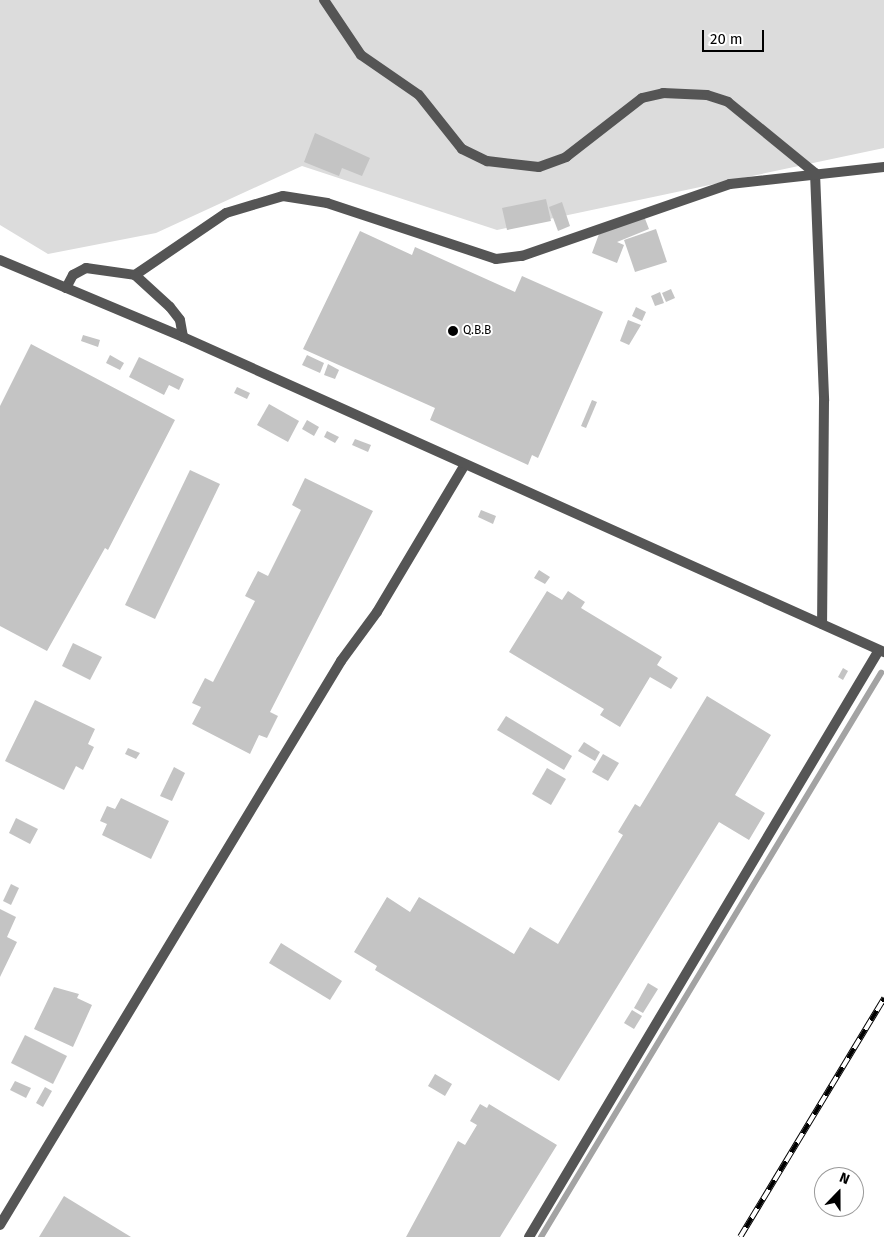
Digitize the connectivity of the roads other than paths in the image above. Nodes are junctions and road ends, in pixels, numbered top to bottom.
1 (324, 0) edge
2 (884, 167) edge
3 (815, 173) junction
4 (0, 260) edge
5 (135, 275) junction
6 (66, 288) junction
7 (183, 337) junction
8 (464, 466) junction
9 (822, 624) junction
10 (882, 651) edge
11 (0, 1225) edge
12 (529, 1237) edge

1 - 3 street
2 - 3 street
3 - 5 street
3 - 9 street
4 - 6 street
5 - 6 street
5 - 7 street
6 - 7 street
7 - 8 street
8 - 9 street
8 - 11 street
9 - 10 street
10 - 12 street

